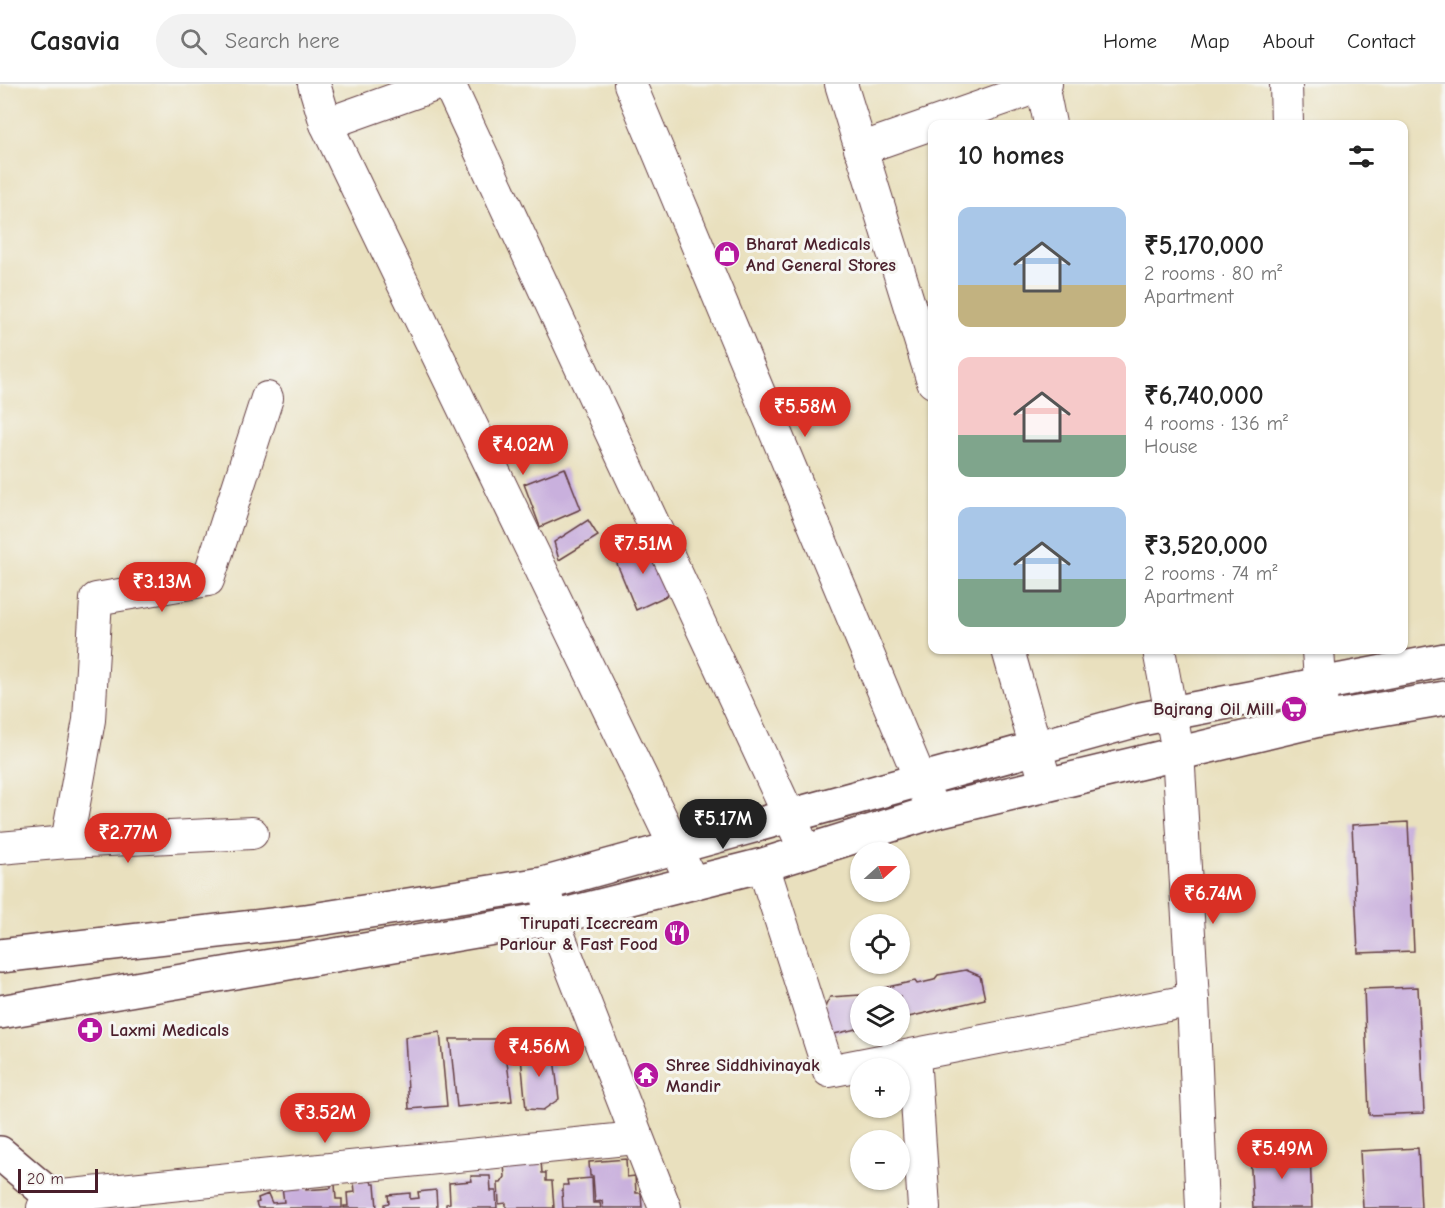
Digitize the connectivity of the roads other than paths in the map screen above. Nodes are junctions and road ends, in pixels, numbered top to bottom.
1 (314, 84) edge
2 (438, 84) edge
3 (449, 84) edge
4 (630, 84) edge
5 (841, 84) edge
6 (1043, 84) edge
7 (1286, 84) edge
8 (942, 120) edge
9 (1049, 120) edge
10 (1287, 120) edge
11 (326, 124) junction
12 (928, 125) edge
13 (860, 149) junction
14 (928, 366) edge
15 (267, 398) dead end
16 (1009, 654) edge
17 (1160, 654) edge
18 (1318, 654) edge
19 (1445, 660) edge
20 (1321, 683) junction
21 (1445, 698) edge
22 (1172, 713) junction
23 (1323, 718) junction
24 (1035, 749) junction
25 (1178, 752) junction
26 (921, 780) junction
27 (1046, 784) junction
28 (933, 812) junction
29 (790, 816) junction
30 (252, 833) dead end
31 (67, 842) junction
32 (0, 848) edge
33 (675, 848) junction
34 (806, 852) junction
35 (763, 865) junction
36 (543, 884) junction
37 (693, 884) junction
38 (552, 918) junction
39 (0, 956) edge
40 (1193, 1000) junction
41 (0, 1012) edge
42 (914, 1055) junction
43 (636, 1138) junction
44 (0, 1154) edge
45 (53, 1204) edge
46 (665, 1208) edge
47 (924, 1208) edge
48 (1202, 1208) edge

1 - 11 street
2 - 11 street
3 - 29 street
4 - 26 street
5 - 13 street
6 - 8 street
6 - 9 street
7 - 10 street
11 - 33 street
12 - 13 street
13 - 14 street
15 - 31 street
16 - 24 street
17 - 22 street
18 - 20 street
19 - 20 street
20 - 22 street
20 - 23 street
21 - 23 street
22 - 24 street
22 - 25 street
23 - 25 street
24 - 26 street
24 - 27 street
25 - 27 street
25 - 40 street
26 - 28 street
26 - 29 street
27 - 28 street
28 - 34 street
29 - 33 street
29 - 34 street
30 - 31 street
31 - 32 street
33 - 36 street
33 - 37 street
34 - 35 street
35 - 37 street
35 - 42 street
36 - 38 street
36 - 39 street
37 - 38 street
38 - 41 street
38 - 43 street
40 - 42 street
40 - 48 street
42 - 47 street
43 - 45 street
43 - 46 street
44 - 45 street

